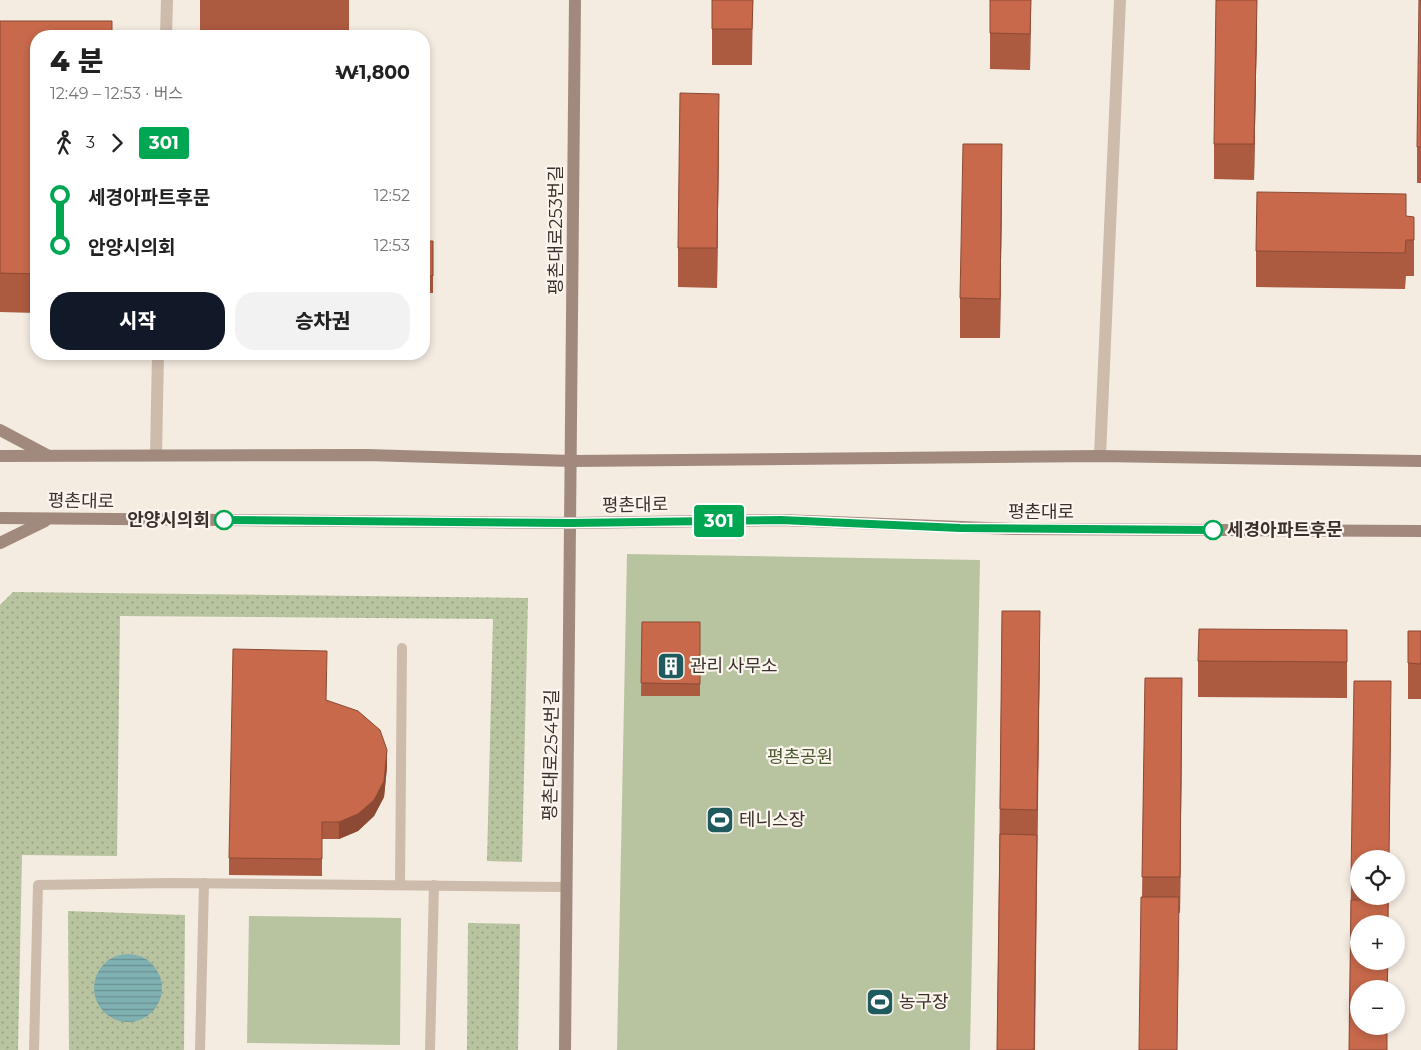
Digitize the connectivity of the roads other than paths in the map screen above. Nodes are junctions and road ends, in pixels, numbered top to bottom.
1 (167, 0) edge
2 (575, 0) edge
3 (1120, 0) edge
4 (166, 30) edge
5 (158, 360) edge
6 (0, 430) edge
7 (156, 455) junction
8 (0, 456) edge
9 (49, 456) junction
10 (1100, 456) junction
11 (572, 461) junction
12 (1421, 461) edge
13 (0, 518) edge
14 (51, 518) junction
15 (571, 523) junction
16 (1421, 531) edge
17 (0, 543) edge
18 (402, 648) dead end
19 (204, 883) junction
20 (400, 885) junction
21 (434, 885) junction
22 (567, 887) junction
23 (34, 1050) edge
24 (200, 1050) edge
25 (430, 1050) edge
26 (566, 1050) edge

1 - 4 street
2 - 11 street, 평촌대로253번길
3 - 10 street
5 - 7 street
6 - 9 street
7 - 9 street
7 - 11 street
8 - 9 street
10 - 11 street
10 - 12 street
11 - 15 street, 평촌대로254번길
13 - 14 street, 평촌대로
14 - 15 street, 평촌대로
14 - 17 street
15 - 16 street, 평촌대로
15 - 22 street, 평촌대로254번길
18 - 20 lane
19 - 20 lane
19 - 23 lane
19 - 24 lane
20 - 21 lane
21 - 22 lane
21 - 25 lane
22 - 26 street, 평촌대로254번길

